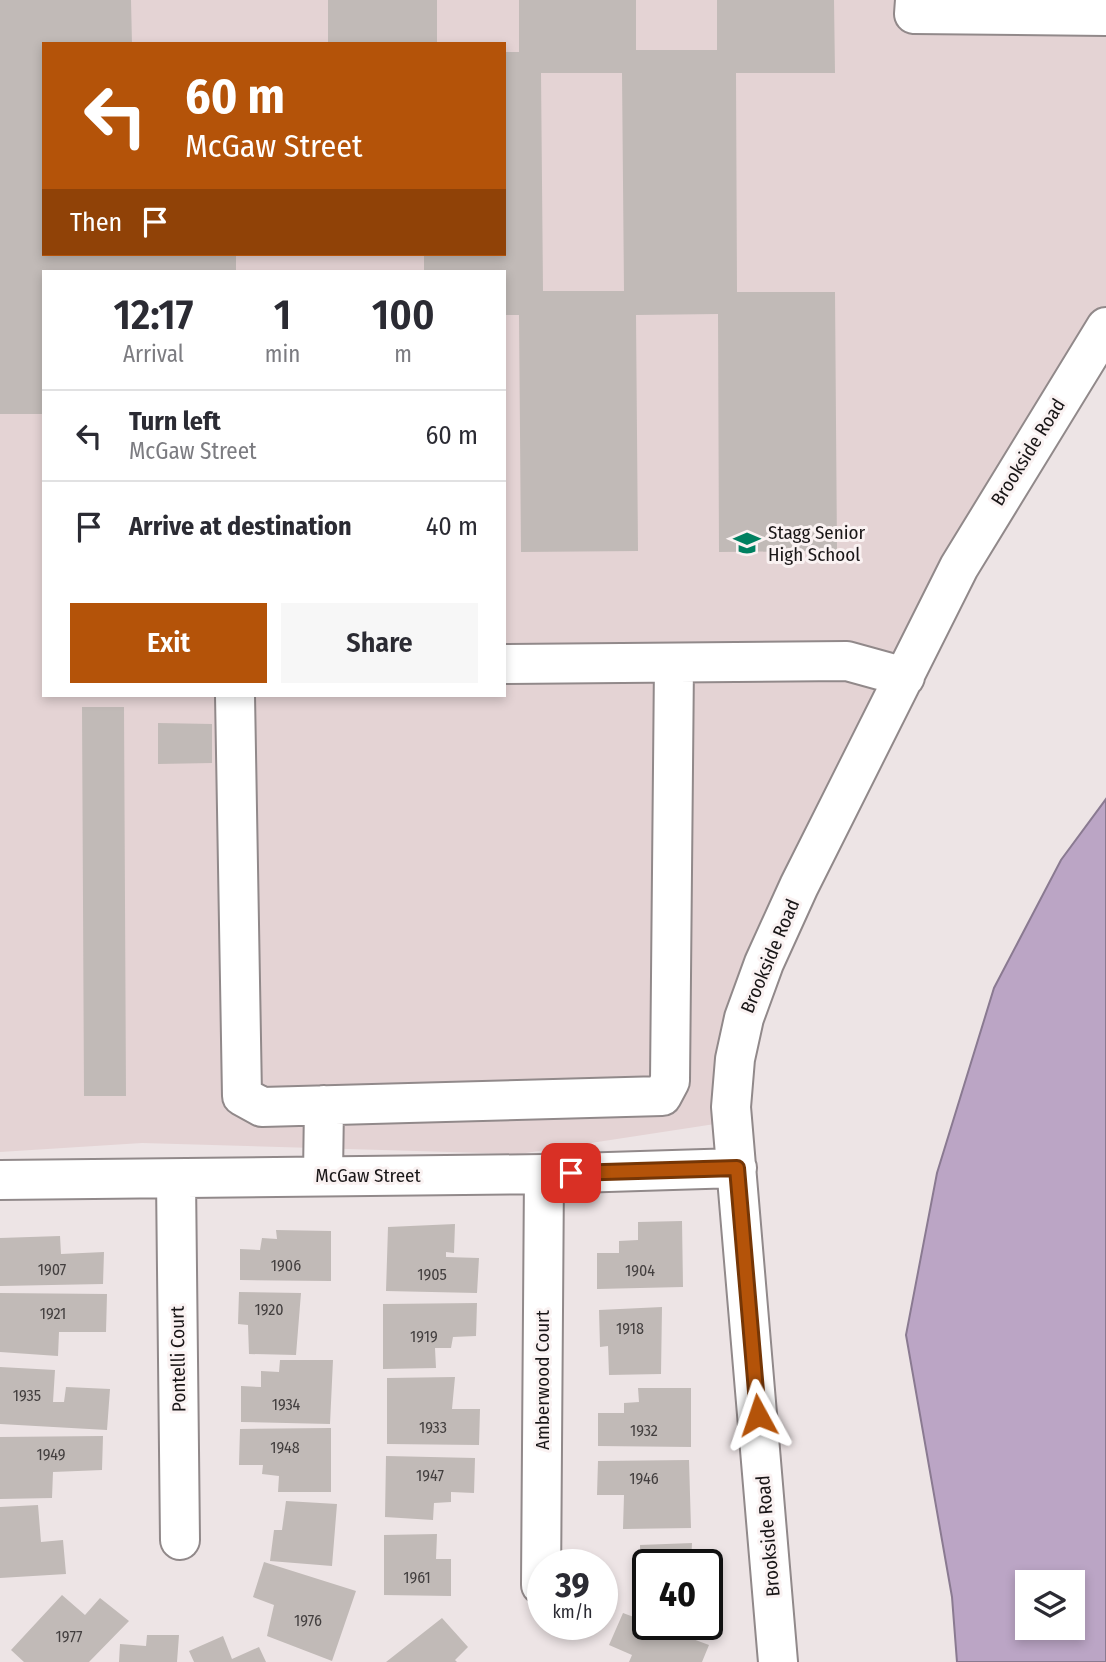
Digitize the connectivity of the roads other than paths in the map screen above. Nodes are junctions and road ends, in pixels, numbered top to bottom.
1 (915, 0) edge
2 (985, 7) edge
3 (1057, 8) edge
4 (1106, 16) edge
5 (1106, 327) edge
6 (674, 663) junction
7 (506, 664) edge
8 (905, 677) junction
9 (235, 697) edge
10 (324, 1105) junction
11 (737, 1168) junction
12 (544, 1174) junction
13 (323, 1175) junction
14 (176, 1179) junction
15 (0, 1180) edge
16 (180, 1540) dead end
17 (541, 1549) edge
18 (778, 1662) edge

1 - 2 street
2 - 3 street
3 - 4 street
5 - 8 street, Brookside Road
6 - 7 street
6 - 8 street
6 - 10 street
8 - 11 street, Brookside Road
9 - 10 street
10 - 13 street
11 - 12 street, McGaw Street
11 - 18 street, Brookside Road
12 - 13 street, McGaw Street
12 - 17 street, Amberwood Court
13 - 14 street, McGaw Street
14 - 15 street, McGaw Street
14 - 16 street, Pontelli Court

